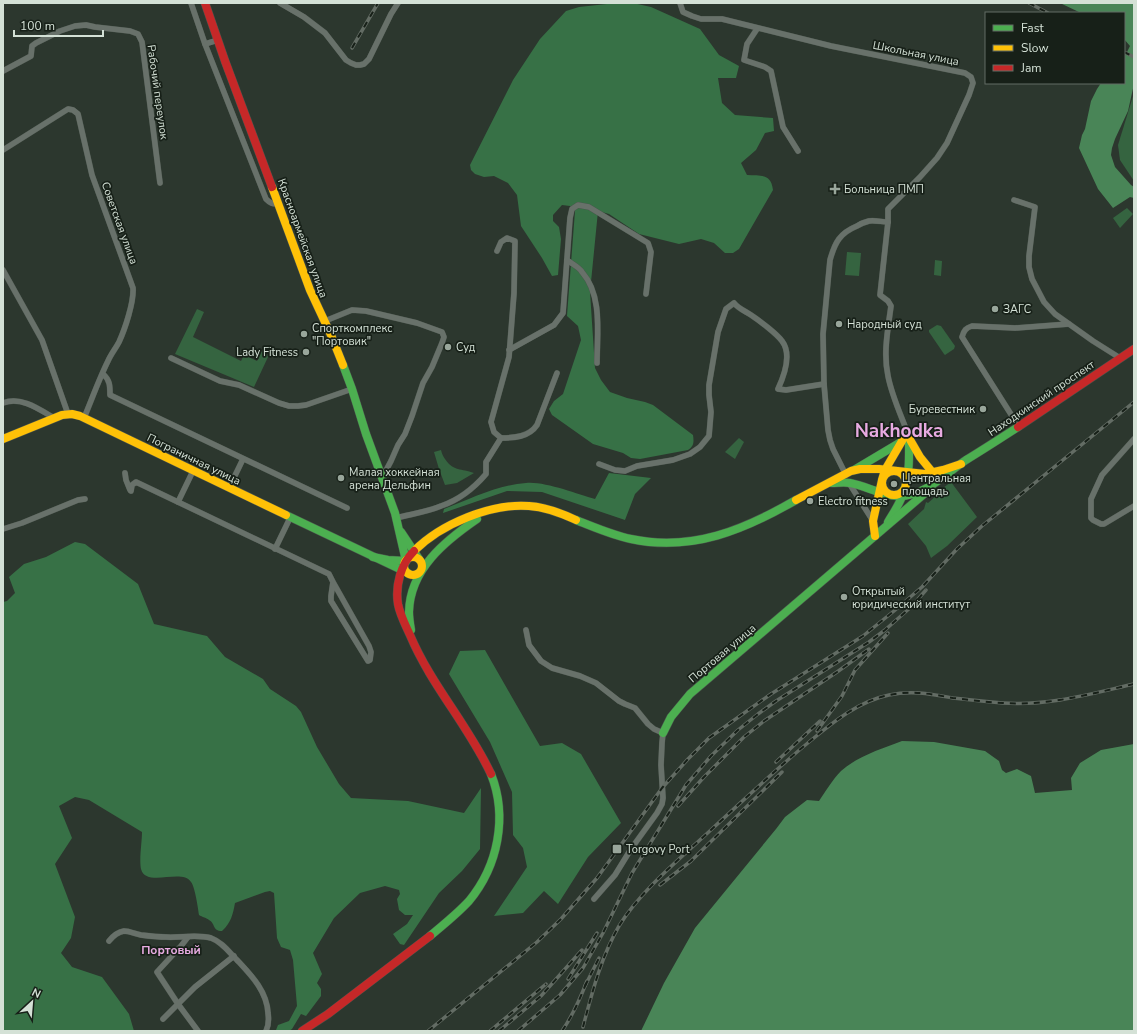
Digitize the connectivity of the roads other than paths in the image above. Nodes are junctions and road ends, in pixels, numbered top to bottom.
1 (191, 3) edge
2 (205, 3) edge
3 (280, 3) edge
4 (398, 3) edge
5 (680, 3) edge
6 (757, 28) junction
7 (218, 40) junction
8 (206, 44) junction
9 (3, 71) edge
10 (3, 150) edge
11 (798, 151) dead end
12 (160, 183) dead end
13 (1014, 200) dead end
14 (278, 203) junction
15 (888, 222) junction
16 (497, 251) dead end
17 (568, 260) junction
18 (3, 270) edge
19 (646, 294) dead end
20 (325, 321) junction
21 (1069, 324) junction
22 (1134, 349) edge
23 (509, 350) junction
24 (171, 358) dead end
25 (1120, 358) junction
26 (597, 363) dead end
27 (556, 373) dead end
28 (102, 374) junction
29 (824, 384) junction
30 (352, 389) junction
31 (3, 403) edge
32 (68, 414) junction
33 (54, 418) junction
34 (84, 418) junction
35 (1019, 427) junction
36 (501, 438) junction
37 (3, 439) edge
38 (906, 439) junction
39 (1134, 439) edge
40 (243, 459) junction
41 (600, 464) dead end
42 (961, 464) junction
43 (885, 470) junction
44 (193, 471) junction
45 (897, 471) junction
46 (908, 472) junction
47 (125, 473) dead end
48 (848, 473) junction
49 (933, 473) junction
50 (382, 478) junction
51 (882, 480) junction
52 (941, 480) junction
53 (849, 482) junction
54 (906, 486) junction
55 (229, 488) junction
56 (820, 488) junction
57 (879, 493) junction
58 (891, 495) junction
59 (902, 496) junction
60 (85, 499) dead end
61 (178, 502) junction
62 (1134, 506) edge
63 (347, 508) dead end
64 (500, 508) junction
65 (290, 518) junction
66 (873, 521) junction
67 (397, 522) junction
68 (884, 528) junction
69 (3, 529) edge
70 (875, 536) junction
71 (275, 549) junction
72 (414, 551) junction
73 (373, 557) junction
74 (419, 560) junction
75 (406, 561) junction
76 (421, 570) junction
77 (405, 572) junction
78 (333, 582) junction
79 (526, 630) dead end
80 (418, 654) junction
81 (663, 733) junction
82 (594, 899) dead end
83 (188, 937) junction
84 (109, 941) dead end
85 (234, 956) junction
86 (178, 1004) junction
87 (163, 1019) dead end
88 (198, 1031) edge
89 (266, 1031) edge
90 (302, 1031) edge

1 - 8 street
2 - 7 main road, Красноармейская улица
3 - 4 street
5 - 6 street
6 - 11 street
6 - 15 street, Школьная улица
7 - 8 street
7 - 14 main road, Красноармейская улица
8 - 14 street
9 - 12 street, Рабочий переулок
10 - 28 street, Советская улица
13 - 21 street
14 - 20 main road, Красноармейская улица
15 - 29 street
15 - 38 street
16 - 23 street
17 - 19 street
17 - 23 street
17 - 26 street
18 - 32 street
20 - 30 main road, Красноармейская улица
20 - 50 street
21 - 25 street
21 - 35 street
22 - 25 main road, Находкинский проспект
23 - 36 street
24 - 30 street
25 - 35 main road, Находкинский проспект
27 - 36 street
28 - 34 street, Советская улица
28 - 40 street
29 - 41 street
29 - 48 street
30 - 50 main road, Красноармейская улица
31 - 33 street
32 - 33 main road, Пограничная улица
32 - 34 main road, Пограничная улица
33 - 37 main road, Пограничная улица
34 - 44 main road, Пограничная улица
35 - 42 main road, Находкинский проспект
36 - 67 street
38 - 43 main road
38 - 46 main road
38 - 48 main road
38 - 49 main road
39 - 62 street
40 - 55 street
40 - 63 street
42 - 49 main road, Находкинский проспект
42 - 52 main road, Находкинский проспект
43 - 45 main road, Находкинский проспект
43 - 48 main road, Находкинский проспект
43 - 51 main road
44 - 55 main road, Пограничная улица
44 - 61 street
45 - 46 main road, Находкинский проспект
45 - 51 main road
45 - 54 main road
46 - 49 main road, Находкинский проспект
46 - 54 main road
47 - 61 street
48 - 53 street
48 - 56 main road, Находкинский проспект
50 - 67 main road, Красноармейская улица
51 - 57 main road
51 - 58 main road
52 - 59 main road, Находкинский проспект
52 - 68 main road, Портовая улица
53 - 56 main road, Находкинский проспект
53 - 57 main road, Находкинский проспект
53 - 66 street
54 - 58 main road
54 - 59 main road
55 - 65 main road, Пограничная улица
56 - 64 main road, Находкинский проспект
57 - 58 main road, Находкинский проспект
57 - 66 main road
58 - 59 main road, Находкинский проспект
59 - 68 main road
60 - 69 street
61 - 71 street
64 - 72 main road
64 - 76 main road
65 - 71 street
65 - 73 main road, Пограничная улица
66 - 70 main road
67 - 72 main road, Красноармейская улица
67 - 75 main road, Красноармейская улица
68 - 70 main road, Портовая улица
70 - 81 main road, Портовая улица
71 - 78 street
72 - 74 main road, Красноармейская улица
72 - 75 main road
73 - 75 main road, Пограничная улица
73 - 77 main road, Пограничная улица
74 - 75 main road
74 - 76 main road
75 - 77 main road
76 - 77 main road
76 - 80 main road
77 - 80 main road
78 - 78 street
79 - 81 street
80 - 90 main road
81 - 82 street
83 - 84 street
83 - 85 street
83 - 86 street
85 - 86 street
85 - 89 street
86 - 87 street
86 - 88 street

